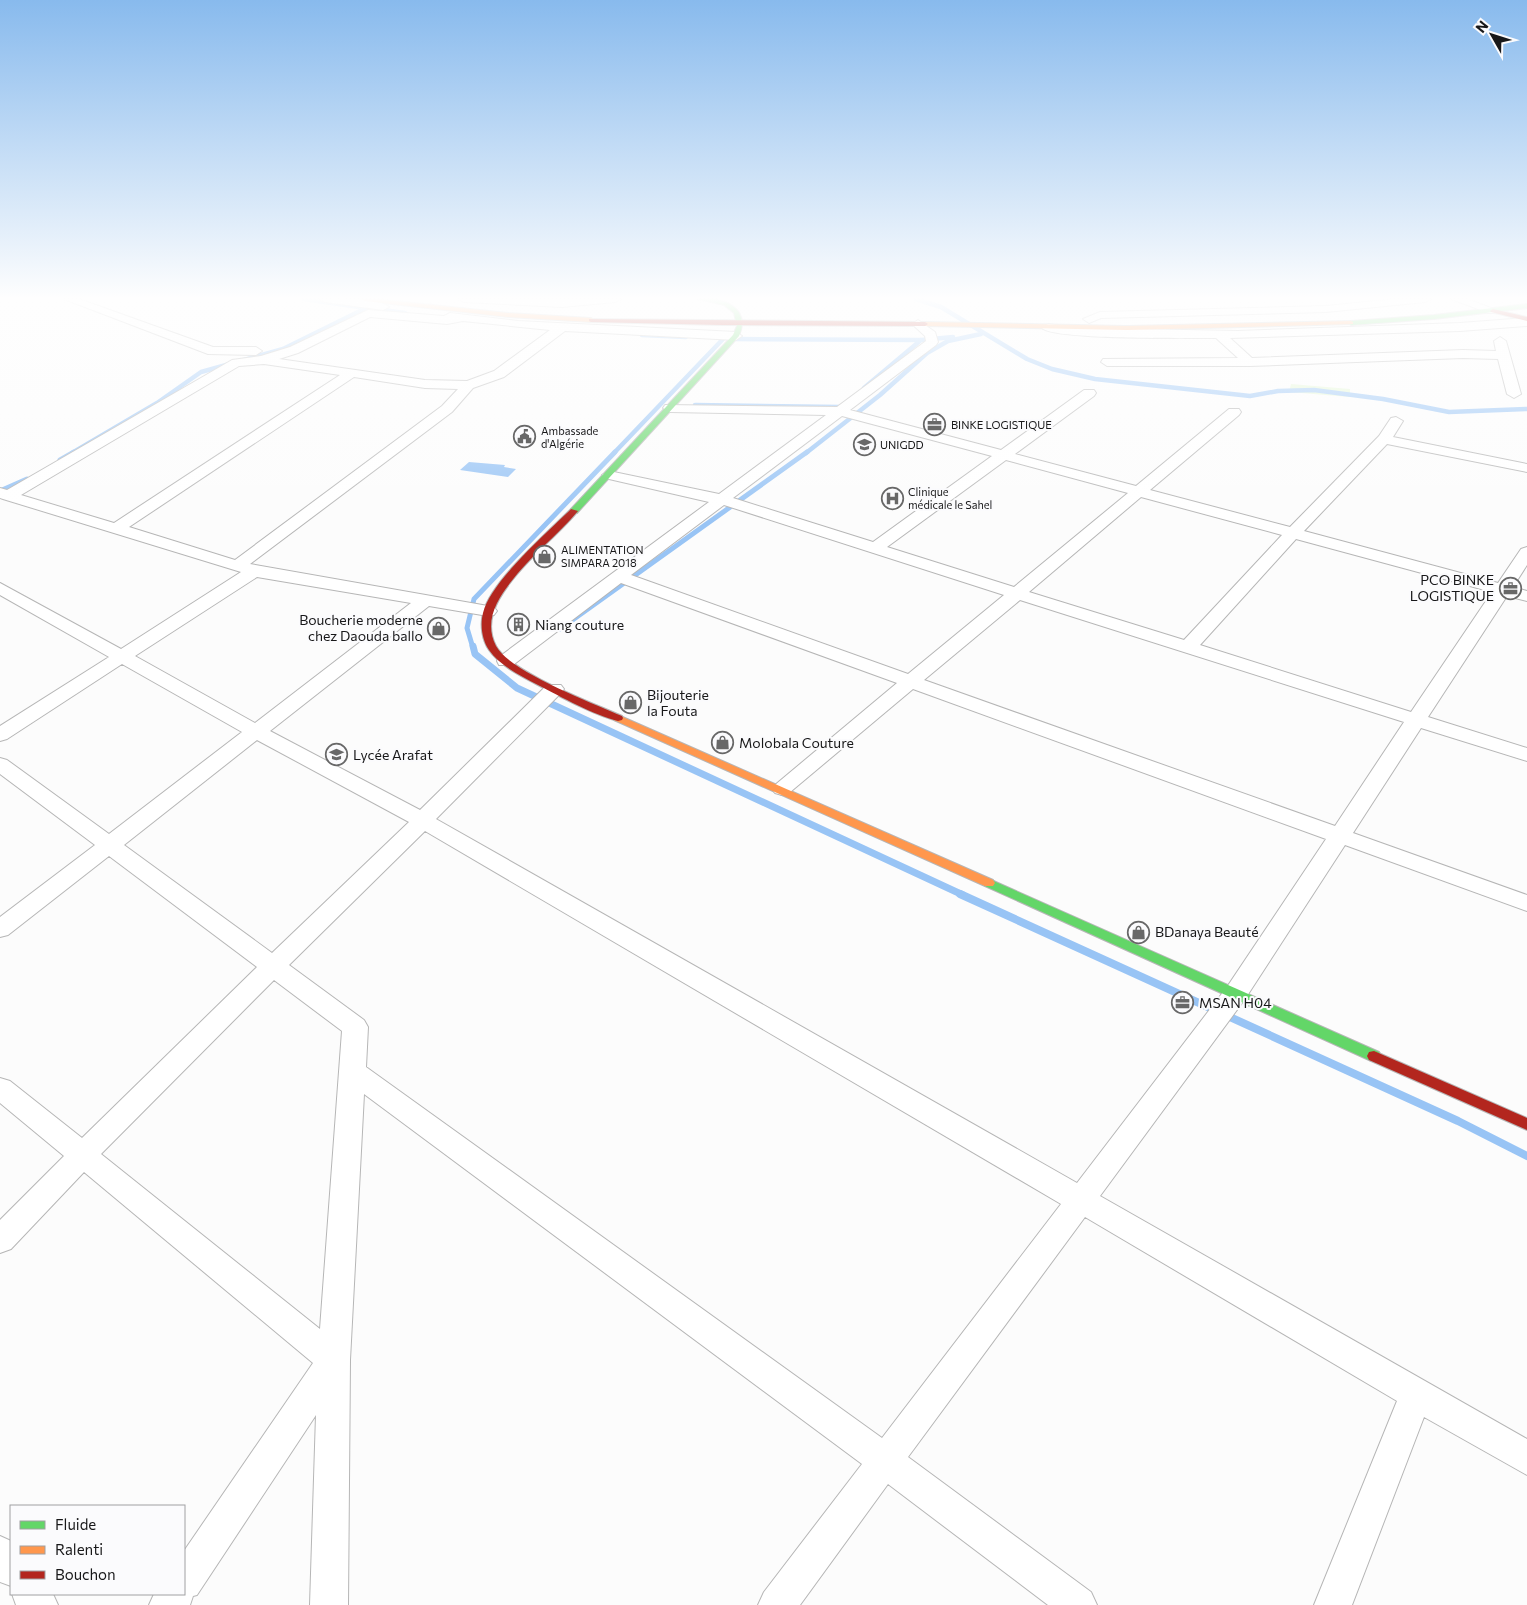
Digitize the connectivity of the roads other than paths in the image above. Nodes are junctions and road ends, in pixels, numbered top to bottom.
1 (217, 374) edge
2 (351, 374) joint
3 (499, 374) edge
4 (699, 374) edge
5 (889, 374) edge
6 (1509, 374) edge
7 (468, 385) junction
8 (1089, 393) dead end
9 (1514, 394) dead end
10 (670, 408) junction
11 (840, 411) junction
12 (1234, 412) dead end
13 (1396, 421) dead end
14 (1384, 439) junction
15 (1003, 455) junction
16 (1527, 468) edge
17 (609, 475) junction
18 (1139, 492) junction
19 (4, 494) edge
20 (723, 500) junction
21 (116, 529) junction
22 (1293, 533) junction
23 (875, 548) junction
24 (1527, 552) edge
25 (246, 568) junction
26 (620, 577) junction
27 (0, 588) edge
28 (1501, 589) junction
29 (1018, 593) junction
30 (1527, 596) edge
31 (425, 601) junction
32 (488, 612) junction
33 (1188, 647) junction
34 (122, 656) junction
35 (506, 661) junction
36 (912, 682) junction
37 (554, 689) junction
38 (1416, 720) junction
39 (255, 731) junction
40 (0, 734) edge
41 (1527, 755) edge
42 (0, 764) edge
43 (782, 789) junction
44 (424, 821) junction
45 (1341, 836) junction
46 (109, 845) junction
47 (1527, 903) edge
48 (0, 929) edge
49 (274, 967) junction
50 (1236, 993) junction
51 (353, 1072) junction
52 (0, 1088) edge
53 (1527, 1124) edge
54 (82, 1155) junction
55 (1081, 1201) junction
56 (0, 1240) edge
57 (334, 1360) junction
58 (1416, 1395) junction
59 (1527, 1458) edge
60 (885, 1462) junction
61 (0, 1554) edge
62 (10, 1567) edge
63 (185, 1581) edge
64 (31, 1595) edge
65 (334, 1601) edge
66 (39, 1605) edge
67 (777, 1605) edge
68 (1078, 1605) edge
69 (1333, 1605) edge

1 - 19 street
2 - 7 street
2 - 21 street
3 - 7 street
4 - 10 main road
5 - 11 street
6 - 9 street
7 - 25 street
8 - 15 street
10 - 11 street
10 - 17 main road
11 - 15 street
11 - 20 street
12 - 18 street
13 - 14 street
14 - 16 street
14 - 22 street
15 - 18 street
15 - 23 street
17 - 20 street
17 - 32 main road
18 - 22 street
18 - 29 street
19 - 21 street
20 - 23 street
20 - 26 street
21 - 25 street
22 - 28 street
22 - 33 street
23 - 29 street
24 - 28 street
25 - 31 street
25 - 34 street
26 - 35 street
26 - 36 street
27 - 34 street
28 - 30 street
28 - 38 street
29 - 33 street
29 - 36 street
31 - 32 street
31 - 39 street
32 - 35 main road
33 - 38 street
34 - 39 street
34 - 40 street
35 - 37 main road
36 - 43 street
36 - 45 street
37 - 43 main road
37 - 44 street
38 - 41 street
38 - 45 street
39 - 44 street
39 - 46 street
42 - 46 street
43 - 50 main road
44 - 49 street
44 - 55 street
45 - 47 street
45 - 50 street
46 - 48 street
46 - 49 street
49 - 51 street
49 - 54 street
50 - 53 main road
50 - 55 street
51 - 57 street
51 - 60 street
52 - 54 street
54 - 56 street
54 - 57 street
55 - 58 street
55 - 60 street
57 - 63 street
57 - 65 street
58 - 59 street
58 - 69 street
60 - 67 street
60 - 68 street
61 - 62 street
64 - 66 street

